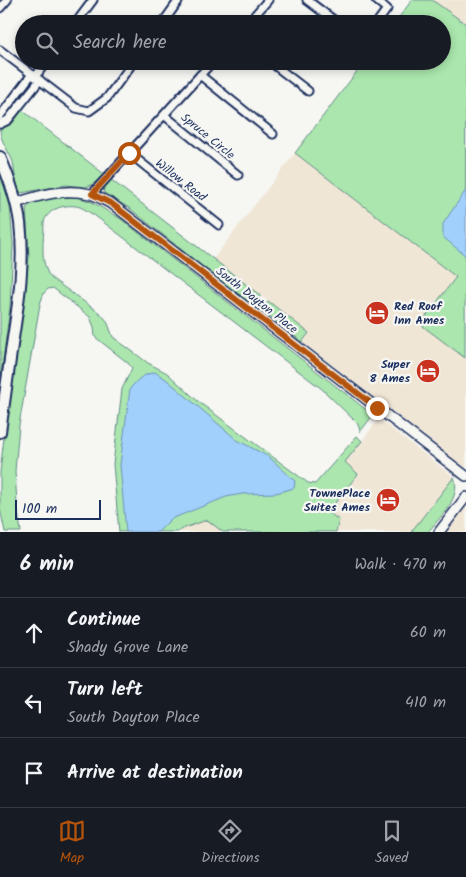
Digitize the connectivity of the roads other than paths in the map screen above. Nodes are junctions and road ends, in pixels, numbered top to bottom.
1 (6, 0) edge
2 (93, 0) edge
3 (180, 0) edge
4 (268, 0) edge
5 (307, 0) edge
6 (376, 0) edge
7 (0, 8) edge
8 (82, 15) edge
9 (169, 15) edge
10 (255, 15) edge
11 (327, 15) edge
12 (383, 15) edge
13 (0, 50) edge
14 (15, 61) edge
15 (27, 70) edge
16 (41, 70) edge
17 (127, 70) edge
18 (205, 70) edge
19 (281, 70) edge
20 (200, 75) junction
21 (36, 77) junction
22 (308, 91) dead end
23 (164, 115) junction
24 (0, 116) edge
25 (0, 124) edge
26 (272, 134) dead end
27 (129, 153) junction
28 (0, 157) edge
29 (238, 174) dead end
30 (92, 194) junction
31 (16, 202) junction
32 (219, 225) dead end
33 (0, 432) edge
34 (466, 476) edge
35 (466, 497) edge
36 (439, 532) edge

1 - 7 street
2 - 8 street
3 - 9 street
4 - 10 street
5 - 11 street
6 - 12 street
13 - 14 street
15 - 21 street
16 - 21 street
17 - 21 street
18 - 20 street
19 - 22 street
20 - 23 street
20 - 26 street
21 - 24 street
21 - 25 street
23 - 27 street
23 - 29 street, Spruce Circle
27 - 30 street
27 - 32 street, Willow Road
28 - 31 main road
30 - 31 street, South Dayton Place
30 - 34 street, South Dayton Place
31 - 33 main road
35 - 36 street

